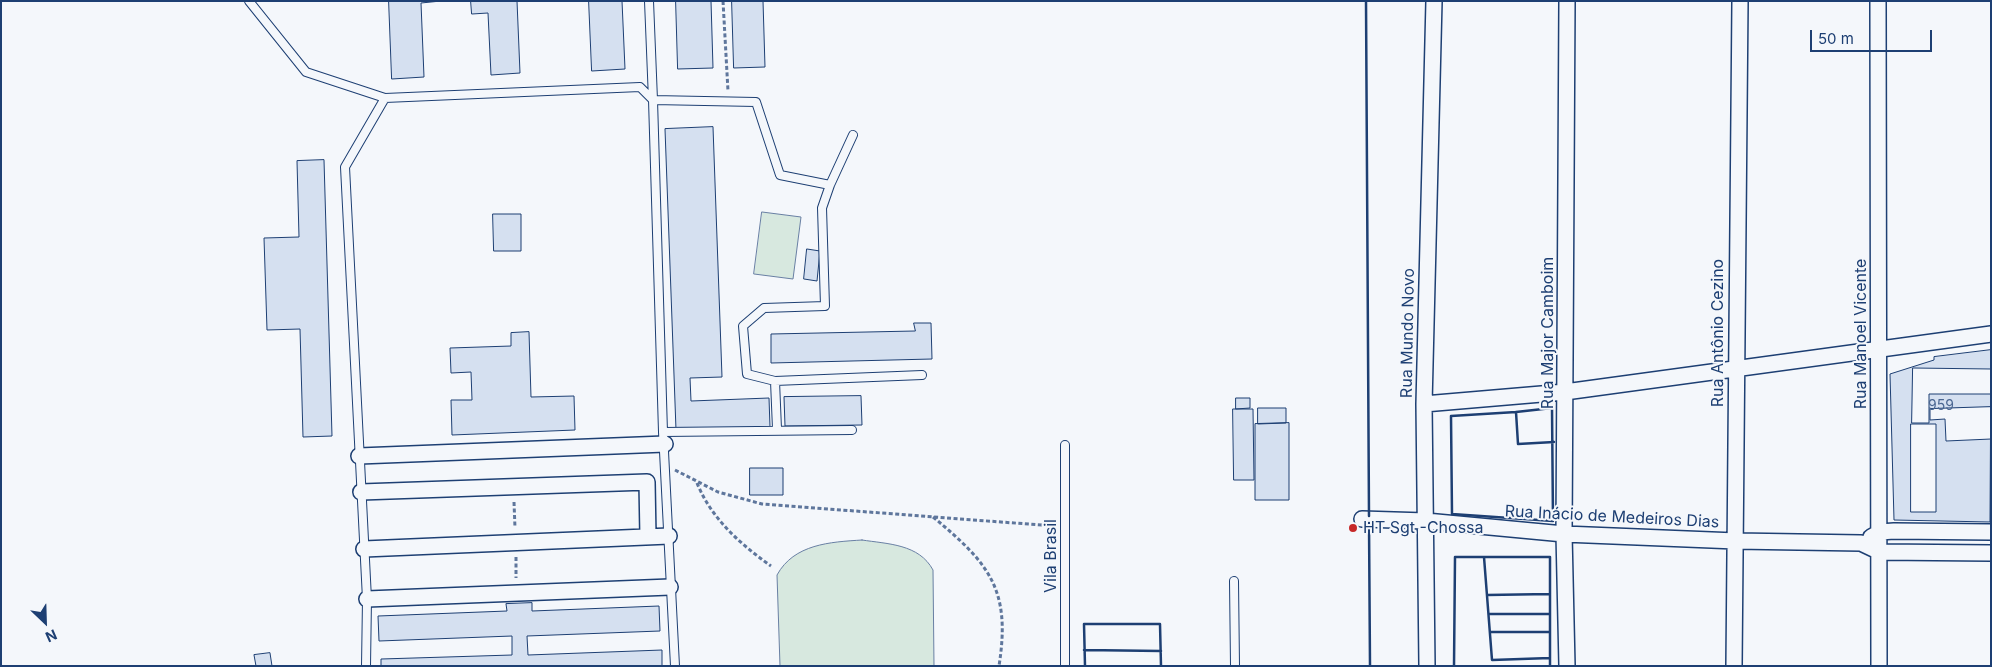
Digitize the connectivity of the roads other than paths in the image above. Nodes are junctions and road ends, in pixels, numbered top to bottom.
1 (249, 1) edge
2 (649, 1) edge
3 (1434, 1) edge
4 (1567, 1) edge
5 (1740, 1) edge
6 (1878, 1) edge
7 (384, 98) junction
8 (653, 100) junction
9 (852, 135) dead end
10 (830, 185) junction
11 (1991, 334) edge
12 (1878, 350) junction
13 (1735, 368) junction
14 (922, 375) dead end
15 (774, 381) junction
16 (1565, 392) junction
17 (1424, 404) junction
18 (777, 429) junction
19 (852, 430) dead end
20 (664, 438) junction
21 (1065, 445) dead end
22 (359, 456) junction
23 (361, 492) junction
24 (1362, 519) dead end
25 (1426, 521) junction
26 (1948, 531) junction
27 (1880, 532) junction
28 (1991, 532) edge
29 (1564, 534) junction
30 (669, 536) junction
31 (648, 537) junction
32 (1736, 541) junction
33 (1861, 543) junction
34 (364, 549) junction
35 (1880, 552) junction
36 (1948, 552) junction
37 (1991, 553) edge
38 (1234, 581) dead end
39 (670, 587) junction
40 (367, 600) junction
41 (366, 666) edge
42 (675, 666) edge
43 (1065, 666) edge
44 (1235, 666) edge
45 (1426, 666) edge
46 (1567, 666) edge
47 (1734, 666) edge
48 (1879, 666) edge

1 - 7 lane
2 - 8 lane
3 - 17 street, Rua Mundo Novo
4 - 16 street, Rua Major Camboim
5 - 13 street, Rua Antônio Cezino
6 - 12 street, Rua Manoel Vicente
7 - 8 lane
7 - 22 lane
8 - 10 lane
8 - 20 lane
9 - 10 lane
10 - 15 lane
11 - 12 street
12 - 13 street
12 - 27 street, Rua Manoel Vicente
13 - 16 street
13 - 32 street, Rua Antônio Cezino
14 - 15 lane
15 - 18 lane
16 - 17 street
16 - 29 street, Rua Major Camboim
17 - 25 street, Rua Mundo Novo
18 - 19 lane
18 - 20 lane
20 - 22 street
20 - 30 lane
21 - 43 lane, Vila Brasil
22 - 23 lane
23 - 31 street
23 - 34 lane
24 - 25 street, Rua Inácio de Medeiros Dias
25 - 29 street, Rua Inácio de Medeiros Dias
25 - 45 street, Rua Mundo Novo
26 - 27 street
26 - 28 street
26 - 36 street
27 - 33 street
27 - 35 street, Rua Manoel Vicente
29 - 32 street, Rua Inácio de Medeiros Dias
29 - 46 street, Rua Major Camboim
30 - 31 street
30 - 39 lane
31 - 34 street
32 - 33 street, Rua Inácio de Medeiros Dias
32 - 47 street, Rua Antônio Cezino
33 - 35 street, Rua Inácio de Medeiros Dias
34 - 40 lane
35 - 36 street, Rua Inácio de Medeiros Dias
35 - 48 street, Rua Manoel Vicente
36 - 37 street, Rua Inácio de Medeiros Dias
38 - 44 lane
39 - 40 street
39 - 42 lane
40 - 41 lane

